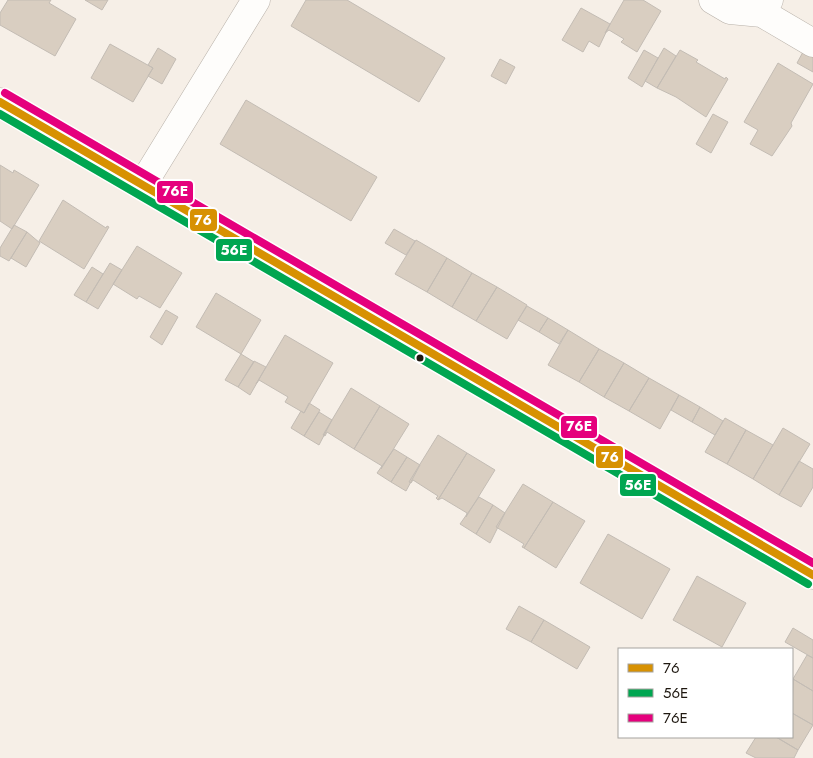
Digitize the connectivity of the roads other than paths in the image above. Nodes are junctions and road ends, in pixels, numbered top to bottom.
1 (256, 0) edge
2 (713, 0) edge
3 (766, 6) edge
4 (813, 43) edge
5 (0, 102) edge
6 (143, 184) junction
7 (813, 575) edge

1 - 6 street
2 - 3 street
3 - 4 street
5 - 6 street
6 - 7 street

